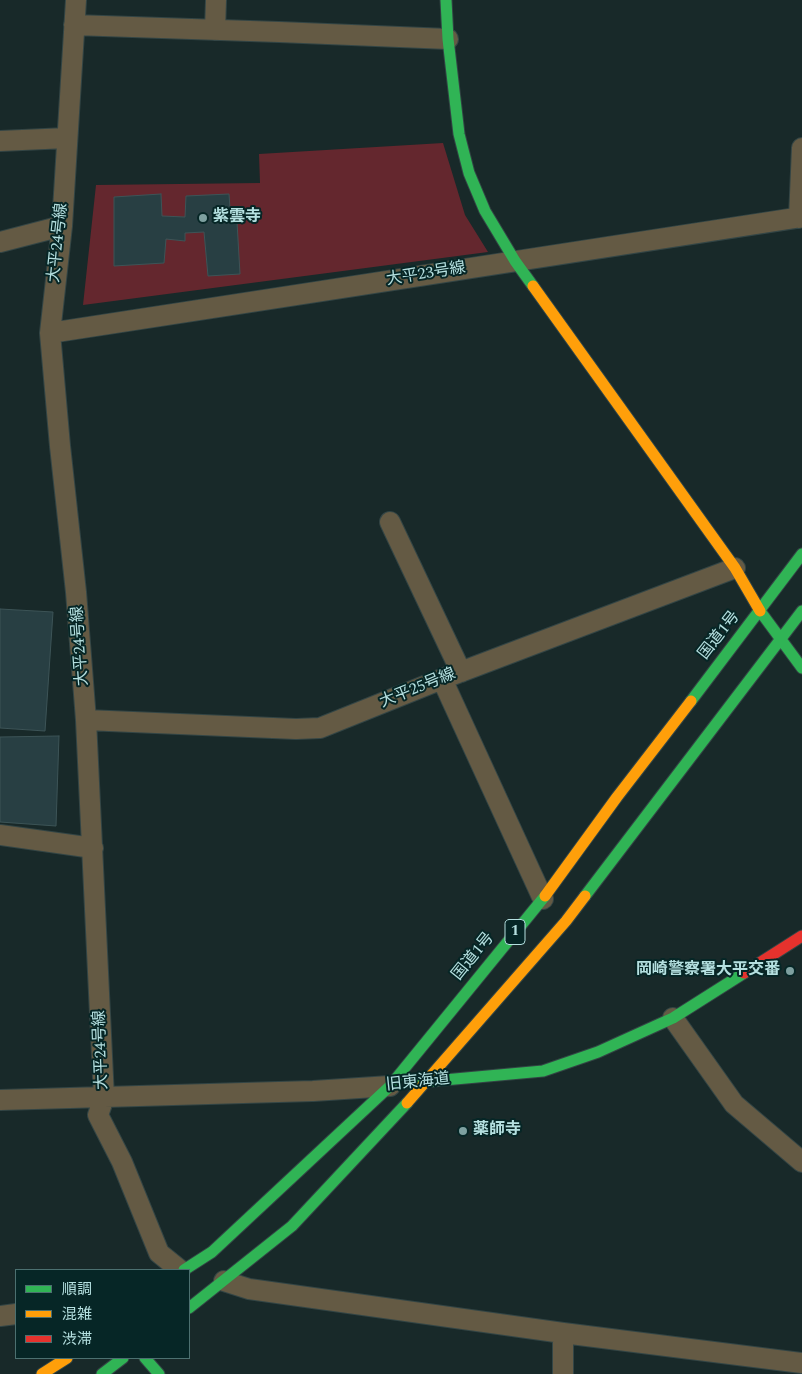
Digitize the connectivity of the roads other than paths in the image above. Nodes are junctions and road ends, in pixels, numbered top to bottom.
1 (76, 0) edge
2 (216, 0) edge
3 (446, 0) edge
4 (74, 26) junction
5 (215, 30) junction
6 (448, 39) junction
7 (68, 138) junction
8 (0, 141) edge
9 (802, 148) edge
10 (800, 218) edge
11 (62, 226) junction
12 (0, 242) edge
13 (515, 261) junction
14 (50, 333) junction
15 (390, 522) dead end
16 (802, 554) edge
17 (735, 568) junction
18 (760, 611) junction
19 (802, 611) edge
20 (782, 639) junction
21 (802, 668) edge
22 (461, 672) junction
23 (442, 679) junction
24 (86, 720) junction
25 (0, 835) edge
26 (93, 848) junction
27 (543, 898) junction
28 (802, 936) edge
29 (673, 1018) junction
30 (428, 1081) junction
31 (390, 1086) junction
32 (104, 1098) junction
33 (0, 1100) edge
34 (802, 1162) edge
35 (179, 1269) edge
36 (186, 1269) edge
37 (224, 1281) junction
38 (190, 1307) edge
39 (15, 1314) edge
40 (0, 1316) edge
41 (563, 1333) junction
42 (65, 1359) edge
43 (122, 1359) edge
44 (146, 1359) edge
45 (802, 1362) edge
46 (42, 1374) edge
47 (102, 1374) edge
48 (160, 1374) edge
49 (563, 1374) edge

1 - 4 street, 大平24号線
2 - 5 street
3 - 6 main road
4 - 5 street
4 - 7 street, 大平24号線
5 - 6 street
6 - 13 main road
7 - 8 street
7 - 11 street, 大平24号線
9 - 10 street
10 - 13 street, 大平23号線
11 - 12 street
11 - 14 street, 大平24号線
13 - 14 street, 大平23号線
13 - 17 main road
14 - 24 street, 大平24号線
15 - 22 street
16 - 18 main road, 国道1号 / 1
17 - 18 main road
17 - 22 street, 大平25号線
18 - 20 main road
18 - 27 main road, 国道1号 / 1
19 - 20 main road, 1
20 - 21 main road
20 - 30 main road, 1
22 - 23 street, 大平25号線
23 - 24 street, 大平25号線
23 - 27 street
24 - 26 street, 大平24号線
25 - 26 street
26 - 32 street, 大平24号線
27 - 31 main road, 国道1号 / 1
28 - 29 main road, 旧東海道
29 - 30 main road, 旧東海道
29 - 34 street
30 - 31 main road, 旧東海道
30 - 37 main road, 1
31 - 32 street, 旧東海道
31 - 36 main road, 国道1号 / 1
32 - 33 street, 旧東海道
32 - 35 street, 大平24号線
37 - 38 main road, 1
37 - 41 street
39 - 40 street
41 - 45 street
41 - 49 street
42 - 46 main road
43 - 47 main road
44 - 48 main road

